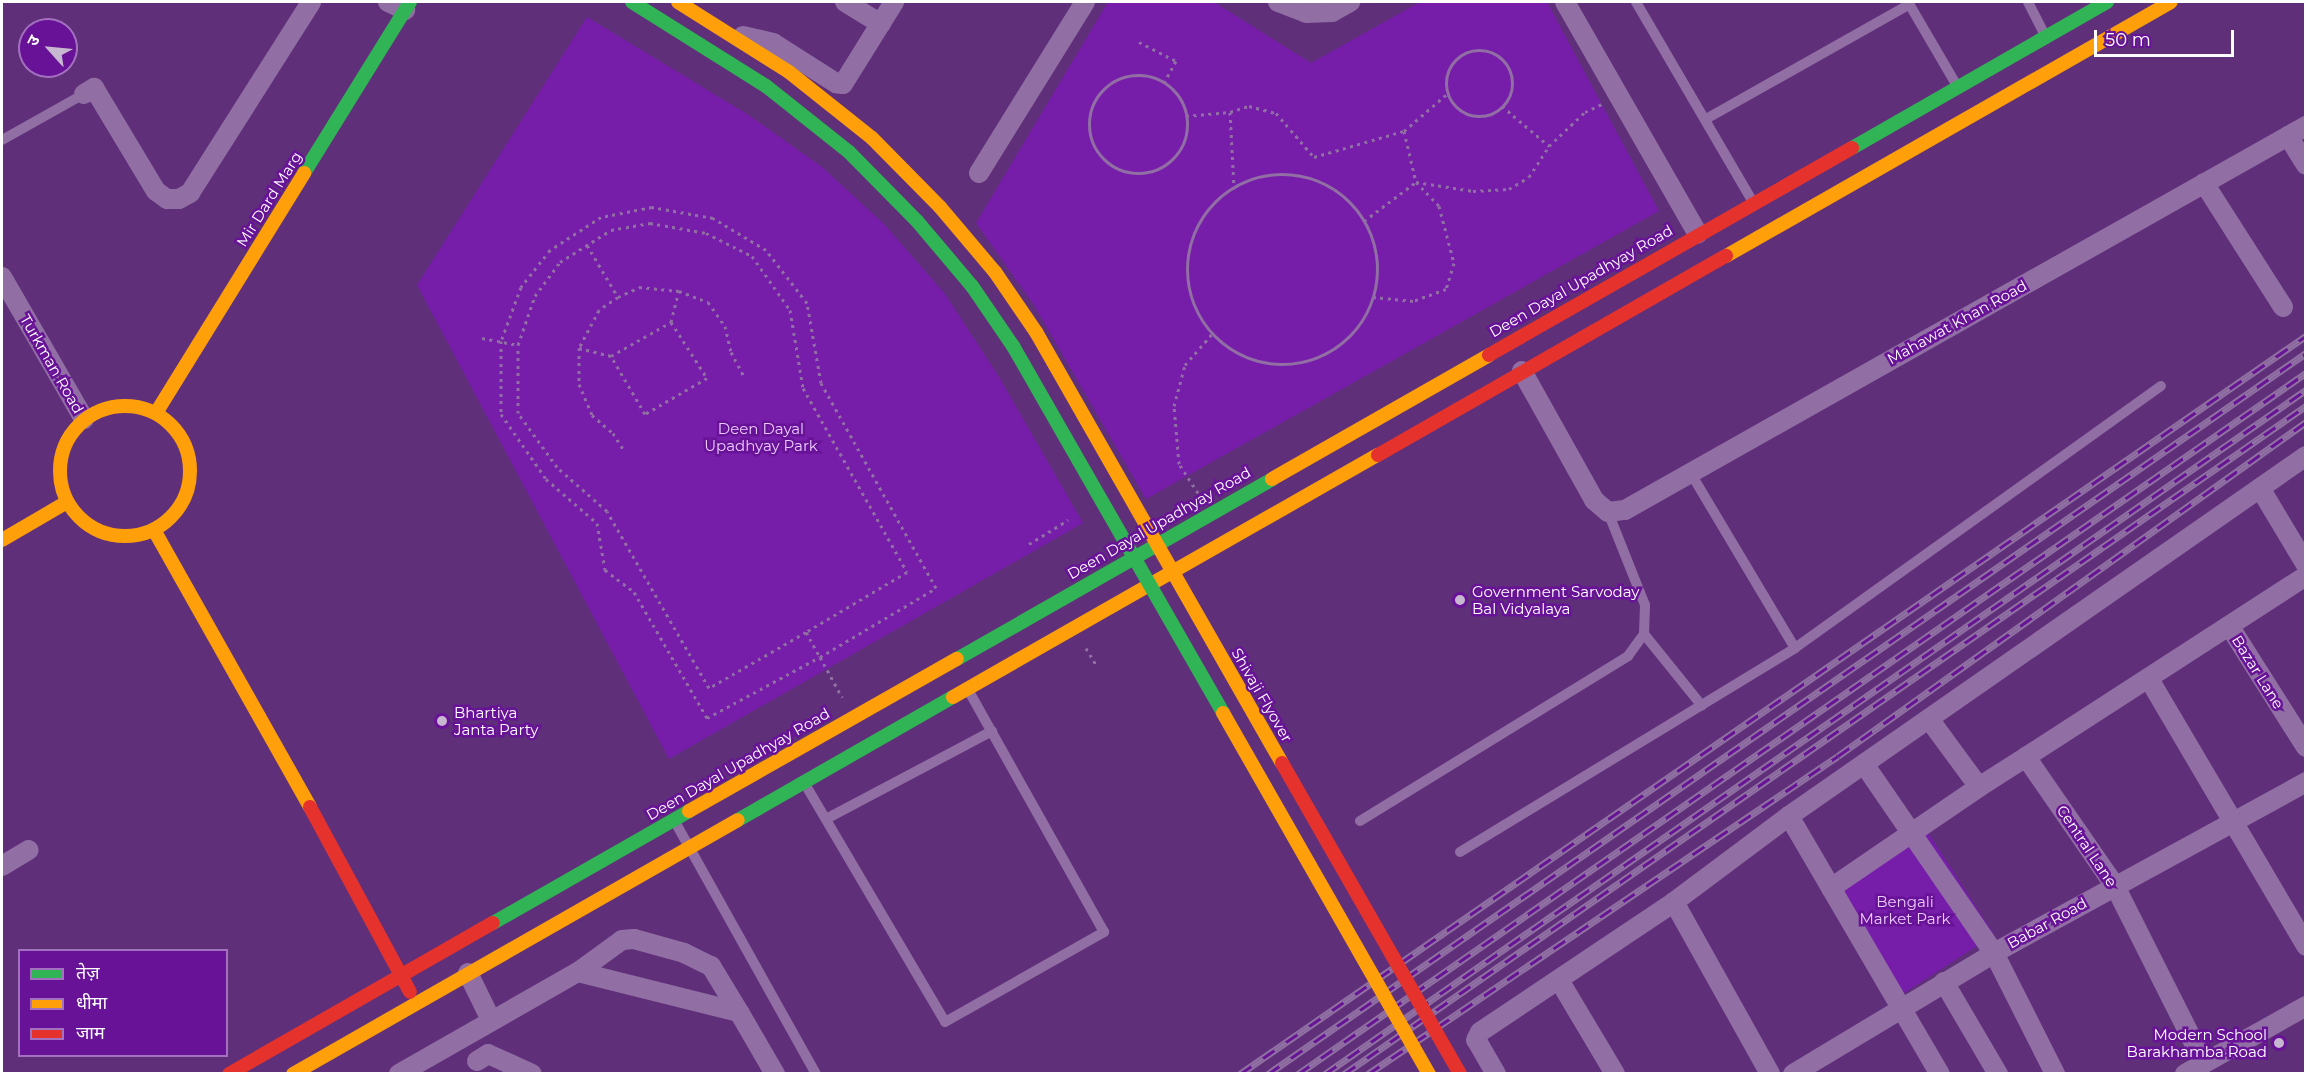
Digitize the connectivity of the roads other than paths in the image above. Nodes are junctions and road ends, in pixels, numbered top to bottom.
1 (311, 2) edge
2 (632, 2) edge
3 (678, 2) edge
4 (845, 2) edge
5 (894, 2) edge
6 (1278, 2) edge
7 (1350, 2) edge
8 (1565, 2) edge
9 (1636, 2) edge
10 (1909, 2) edge
11 (2028, 2) edge
12 (2107, 2) edge
13 (2171, 2) edge
14 (401, 4) edge
15 (1079, 4) edge
16 (881, 24) junction
17 (728, 33) junction
18 (2045, 36) junction
19 (1957, 86) junction
20 (84, 94) joint
21 (1706, 119) junction
22 (2306, 126) edge
23 (2288, 136) junction
24 (2, 140) edge
25 (2306, 165) edge
26 (979, 173) dead end
27 (2204, 183) junction
28 (1753, 202) junction
29 (1698, 234) junction
30 (2, 277) edge
31 (2283, 307) dead end
32 (1522, 371) junction
33 (2161, 386) dead end
34 (156, 413) junction
35 (84, 419) junction
36 (2306, 456) edge
37 (1690, 472) junction
38 (2260, 488) junction
39 (67, 502) junction
40 (1608, 512) junction
41 (154, 530) junction
42 (2, 540) edge
43 (2306, 565) edge
44 (2306, 576) edge
45 (2230, 627) junction
46 (1644, 634) junction
47 (1796, 648) junction
48 (2149, 679) junction
49 (967, 688) junction
50 (1702, 706) junction
51 (1929, 719) junction
52 (992, 731) junction
53 (2306, 747) edge
54 (2026, 757) junction
55 (1863, 764) junction
56 (804, 781) junction
57 (2306, 782) edge
58 (1979, 787) junction
59 (1789, 816) junction
60 (826, 819) junction
61 (674, 820) junction
62 (1360, 821) dead end
63 (2232, 822) junction
64 (1914, 834) junction
65 (691, 846) junction
66 (29, 850) dead end
67 (1460, 852) dead end
68 (2, 866) edge
69 (2115, 886) junction
70 (1831, 888) junction
71 (1674, 902) junction
72 (2306, 946) edge
73 (1994, 952) junction
74 (578, 972) junction
75 (468, 974) junction
76 (400, 976) junction
77 (1559, 980) junction
78 (1944, 982) junction
79 (417, 1003) junction
80 (2306, 1006) edge
81 (1902, 1007) junction
82 (739, 1012) junction
83 (491, 1020) junction
84 (459, 1039) junction
85 (2204, 1063) junction
86 (475, 1067) edge
87 (229, 1074) edge
88 (293, 1074) edge
89 (399, 1074) edge
90 (532, 1074) edge
91 (775, 1074) edge
92 (816, 1074) edge
93 (1429, 1074) edge
94 (1460, 1074) edge
95 (1496, 1074) edge
96 (1615, 1074) edge
97 (1770, 1074) edge
98 (1793, 1074) edge
99 (1940, 1074) edge
100 (1998, 1074) edge
101 (2055, 1074) edge
102 (2185, 1074) edge

1 - 20 street
2 - 93 main road, bridge
3 - 17 main road, Shivaji Flyover
4 - 16 street
5 - 16 street
6 - 7 street
8 - 29 street
9 - 21 lane
10 - 19 lane
10 - 21 lane
11 - 18 lane
12 - 18 main road, Deen Dayal Upadhyay Road
13 - 32 main road
14 - 34 main road, Mir Dard Marg
15 - 26 street
16 - 17 street
17 - 94 main road, Shivaji Flyover, bridge
18 - 19 main road, Deen Dayal Upadhyay Road
19 - 28 main road, Deen Dayal Upadhyay Road
20 - 24 lane
21 - 28 lane
22 - 23 street, Mahawat Khan Road
23 - 25 street
23 - 27 street, Mahawat Khan Road
27 - 31 street
27 - 37 street, Mahawat Khan Road
28 - 29 main road, Deen Dayal Upadhyay Road
29 - 61 main road, Deen Dayal Upadhyay Road
30 - 35 street, Turkman Road
32 - 40 street
32 - 49 main road
33 - 47 lane
34 - 35 main road
34 - 41 main road
35 - 39 main road
36 - 38 street
37 - 40 street, Mahawat Khan Road
37 - 47 lane
38 - 43 street
38 - 51 street
39 - 41 main road
39 - 42 main road
40 - 46 lane
41 - 76 main road
44 - 45 street
45 - 48 street
45 - 53 street, Bazar Lane
46 - 50 lane
46 - 62 lane
47 - 50 lane
48 - 54 street
48 - 63 street
49 - 52 lane
49 - 56 main road
50 - 67 lane
51 - 55 street
51 - 58 street
52 - 60 lane
52 - 60 lane
54 - 58 street
54 - 69 street, Central Lane
55 - 59 street
55 - 64 street
56 - 60 lane
56 - 65 main road
57 - 63 street, Babar Road
58 - 64 street
59 - 70 street
59 - 71 street
61 - 65 lane
61 - 76 main road, Deen Dayal Upadhyay Road
63 - 69 street, Babar Road
63 - 72 street
64 - 70 street
64 - 73 street
65 - 75 main road
65 - 92 lane
66 - 68 street
69 - 73 street, Babar Road
69 - 85 street, Central Lane
70 - 81 street
71 - 77 street
71 - 97 street
73 - 78 street, Babar Road
73 - 101 street
74 - 82 street
74 - 82 street
74 - 83 street
75 - 79 main road
75 - 83 street
76 - 79 main road
76 - 87 main road, Deen Dayal Upadhyay Road
77 - 95 street
77 - 96 street
78 - 81 street, Babar Road
78 - 100 street
79 - 88 main road
80 - 85 street
81 - 98 street, Babar Road
81 - 99 street
82 - 91 street
83 - 84 street
84 - 86 street
84 - 89 street
85 - 102 street
86 - 90 street

